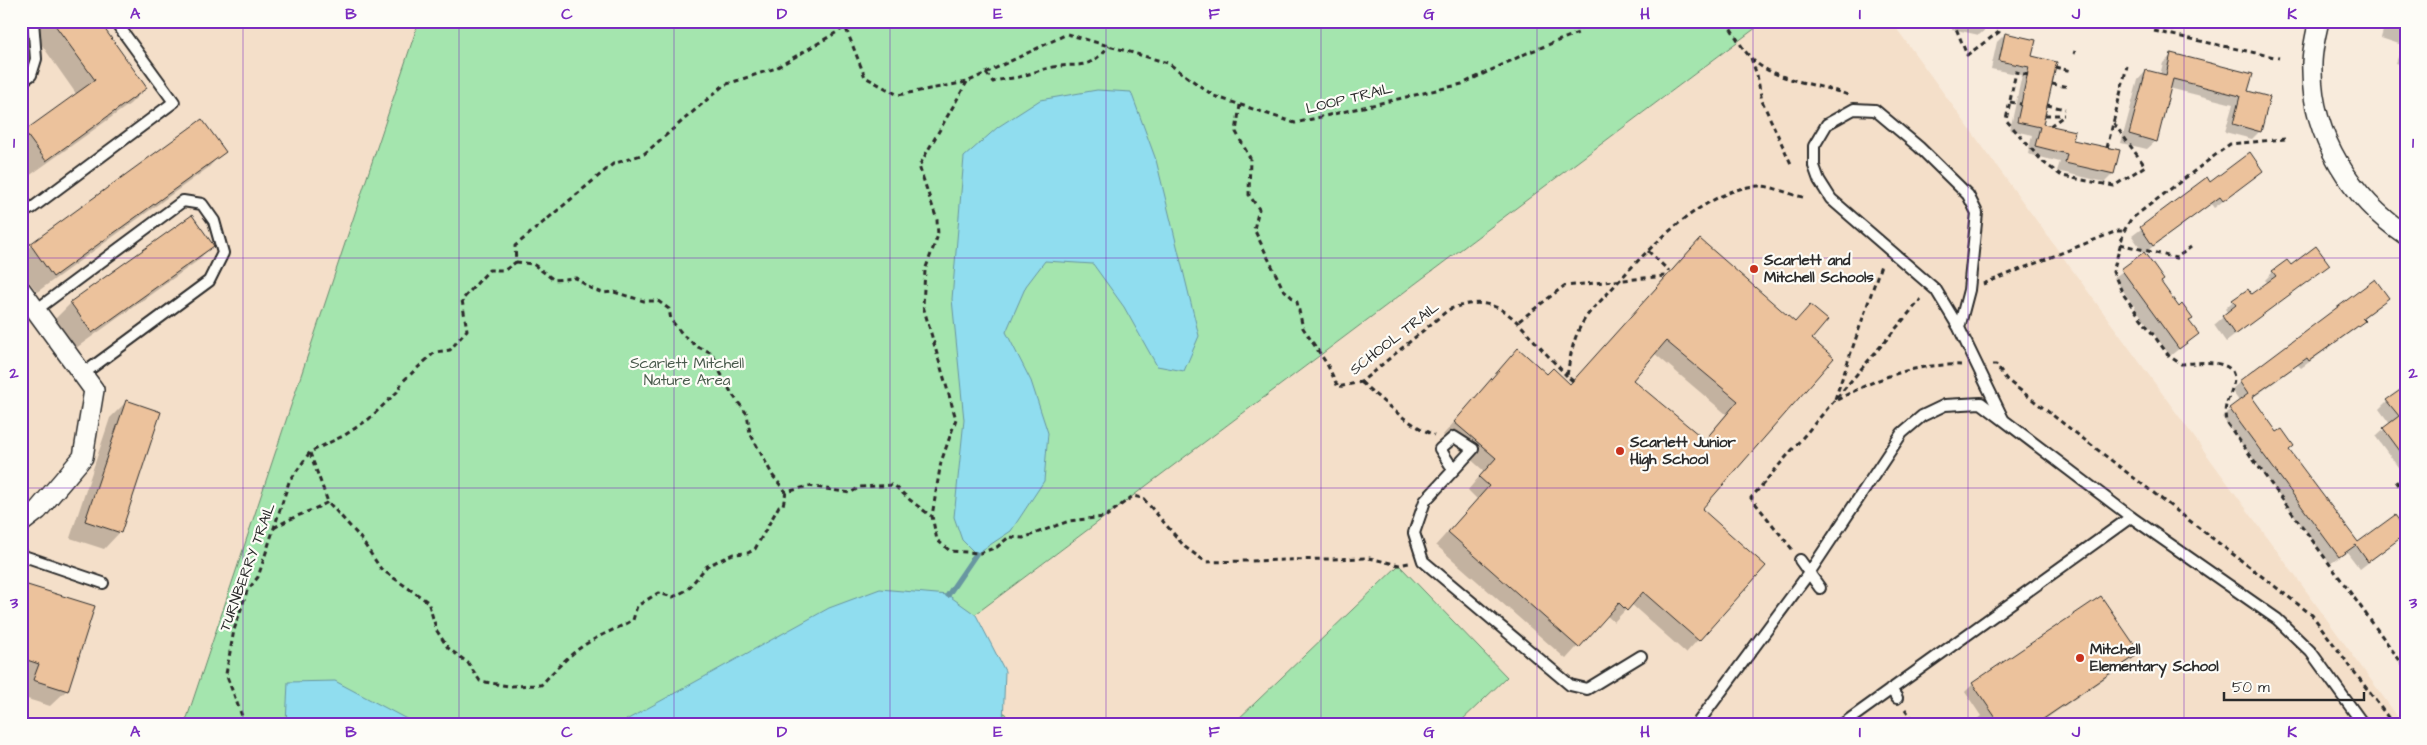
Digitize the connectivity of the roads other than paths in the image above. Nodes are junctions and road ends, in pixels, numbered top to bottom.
1 (33, 21) edge
2 (115, 21) edge
3 (2319, 21) edge
4 (21, 82) edge
5 (21, 213) edge
6 (2406, 235) edge
7 (21, 290) edge
8 (36, 310) junction
9 (1959, 328) junction
10 (83, 374) junction
11 (2005, 422) junction
12 (1453, 469) junction
13 (2131, 517) junction
14 (21, 522) edge
15 (21, 555) edge
16 (1800, 560) road end
17 (1809, 573) junction
18 (104, 583) dead end
19 (1820, 588) dead end
20 (1641, 656) dead end
21 (1697, 724) edge
22 (1843, 724) edge
23 (2363, 724) edge

1 - 4 lane
2 - 5 lane
3 - 6 street
7 - 8 street
8 - 10 street
8 - 10 lane
9 - 9 lane
9 - 11 lane
10 - 14 street
11 - 13 lane
11 - 17 lane
12 - 12 lane
12 - 20 lane
13 - 22 lane
13 - 23 lane
15 - 18 lane
16 - 17 lane
17 - 19 lane
17 - 21 lane

